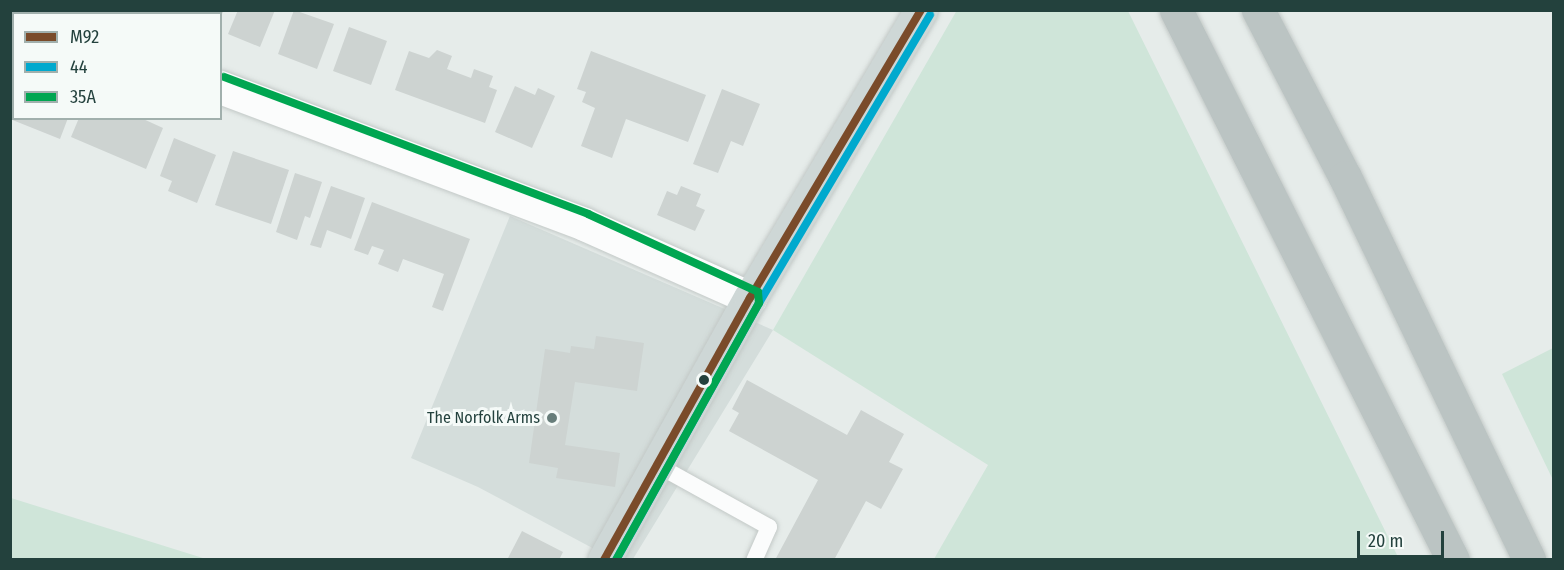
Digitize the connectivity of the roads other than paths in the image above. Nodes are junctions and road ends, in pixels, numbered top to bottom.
1 (921, 10) edge
2 (1176, 10) edge
3 (1257, 10) edge
4 (222, 88) edge
5 (750, 298) junction
6 (657, 465) junction
7 (604, 560) edge
8 (754, 560) edge
9 (1453, 560) edge
10 (1529, 560) edge

1 - 5 main road
2 - 9 highway
3 - 10 highway
4 - 5 street
5 - 6 main road
6 - 7 main road
6 - 8 lane

